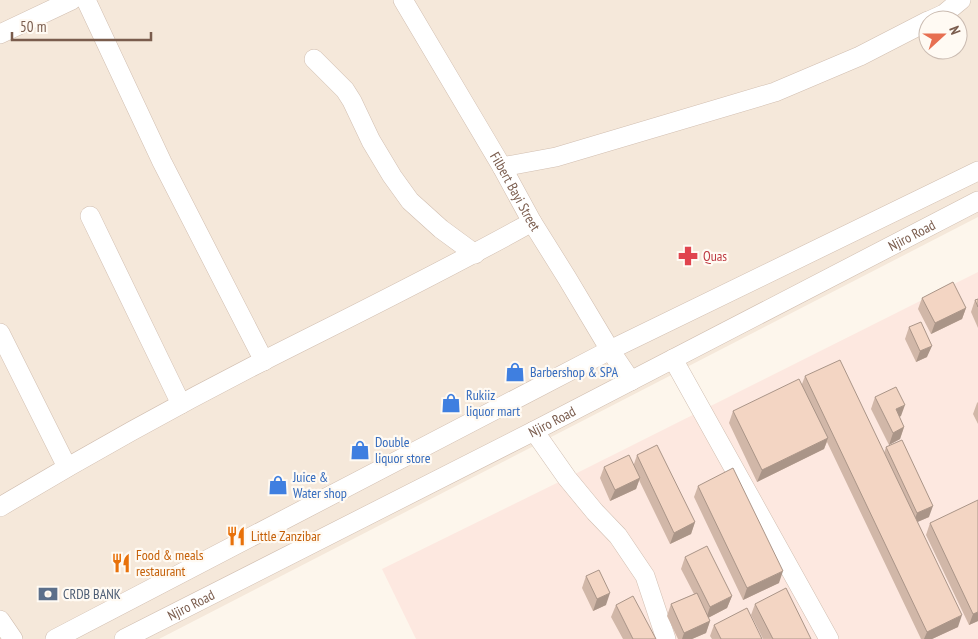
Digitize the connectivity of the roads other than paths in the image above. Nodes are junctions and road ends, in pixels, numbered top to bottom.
1 (72, 0) edge
2 (86, 0) edge
3 (403, 0) edge
4 (961, 0) edge
5 (949, 10) edge
6 (918, 27) edge
7 (0, 34) edge
8 (314, 59) dead end
9 (502, 167) junction
10 (978, 171) edge
11 (978, 202) edge
12 (90, 216) dead end
13 (532, 222) junction
14 (475, 254) junction
15 (0, 333) edge
16 (610, 350) junction
17 (673, 359) junction
18 (264, 361) junction
19 (631, 381) junction
20 (181, 404) junction
21 (534, 432) junction
22 (67, 467) junction
23 (0, 507) edge
24 (0, 620) edge
25 (13, 639) edge
26 (55, 639) edge
27 (124, 639) edge
28 (666, 639) edge
29 (829, 639) edge

1 - 7 street
2 - 18 street
3 - 9 street, Filbert Bayi Street
4 - 5 street
6 - 9 street
8 - 14 street
9 - 13 street, Filbert Bayi Street
10 - 16 street
11 - 17 street, Njiro Road
12 - 20 street
13 - 14 street
13 - 16 street, Filbert Bayi Street
14 - 18 street
15 - 22 street
16 - 19 street, Filbert Bayi Street
16 - 26 street
17 - 19 street, Njiro Road
17 - 29 street
18 - 20 street
19 - 21 street, Njiro Road
20 - 22 street
21 - 27 street, Njiro Road
21 - 28 street
22 - 23 street
24 - 25 street

